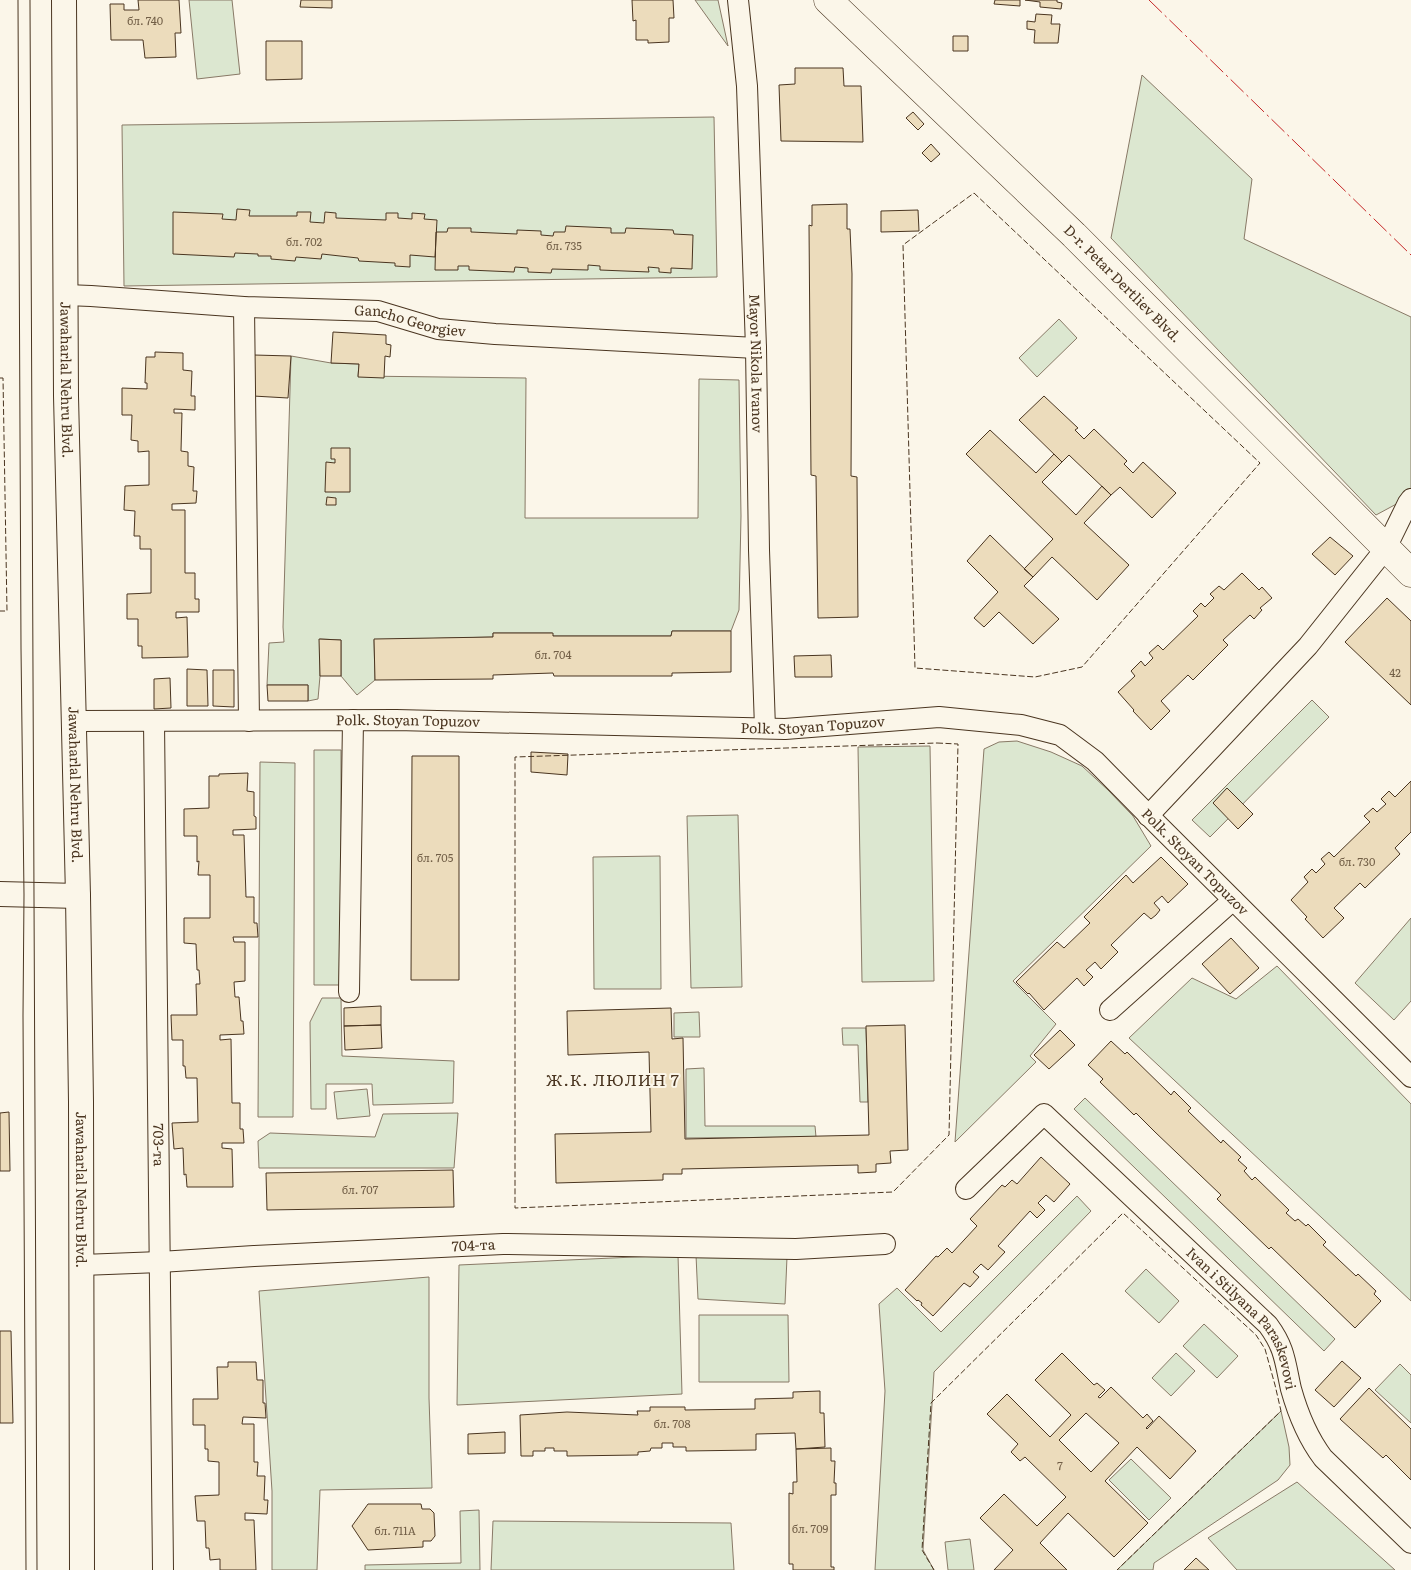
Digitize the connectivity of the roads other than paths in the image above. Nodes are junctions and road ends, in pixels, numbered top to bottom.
1 (64, 0) edge
2 (738, 0) edge
3 (828, 0) edge
4 (66, 295) junction
5 (244, 307) junction
6 (756, 348) junction
7 (1411, 499) edge
8 (1386, 548) junction
9 (1411, 573) edge
10 (154, 720) junction
11 (353, 720) junction
12 (74, 721) junction
13 (249, 721) junction
14 (765, 728) junction
15 (1148, 816) junction
16 (0, 894) edge
17 (78, 896) junction
18 (1233, 900) junction
19 (350, 992) dead end
20 (1110, 1010) dead end
21 (1411, 1077) edge
22 (966, 1189) dead end
23 (876, 1245) dead end
24 (160, 1262) junction
25 (82, 1264) junction
26 (1411, 1543) edge
27 (82, 1570) edge
28 (163, 1570) edge

1 - 4 street, Jawaharlal Nehru Blvd.
2 - 6 street, Mayor Nikola Ivanov
3 - 8 main road, D-r. Petar Dertliev Blvd.
4 - 5 street, Gancho Georgiev
4 - 12 street, Jawaharlal Nehru Blvd.
5 - 6 street, Gancho Georgiev
5 - 13 street
6 - 14 street, Mayor Nikola Ivanov
7 - 8 street
8 - 9 main road, D-r. Petar Dertliev Blvd.
8 - 15 street
10 - 12 street, Polk. Stoyan Topuzov
10 - 13 street, Polk. Stoyan Topuzov
10 - 24 street, 703-та
11 - 13 street, Polk. Stoyan Topuzov
11 - 14 street, Polk. Stoyan Topuzov
11 - 19 street
12 - 17 street, Jawaharlal Nehru Blvd.
14 - 15 street, Polk. Stoyan Topuzov
15 - 18 street, Polk. Stoyan Topuzov
16 - 17 street
17 - 25 street, Jawaharlal Nehru Blvd.
18 - 20 street
18 - 21 street, Polk. Stoyan Topuzov
22 - 26 street, Ivan i Stilyana Paraskevovi
23 - 24 street, 704-та
24 - 25 street, 704-та
24 - 28 street, 703-та
25 - 27 street, Jawaharlal Nehru Blvd.

